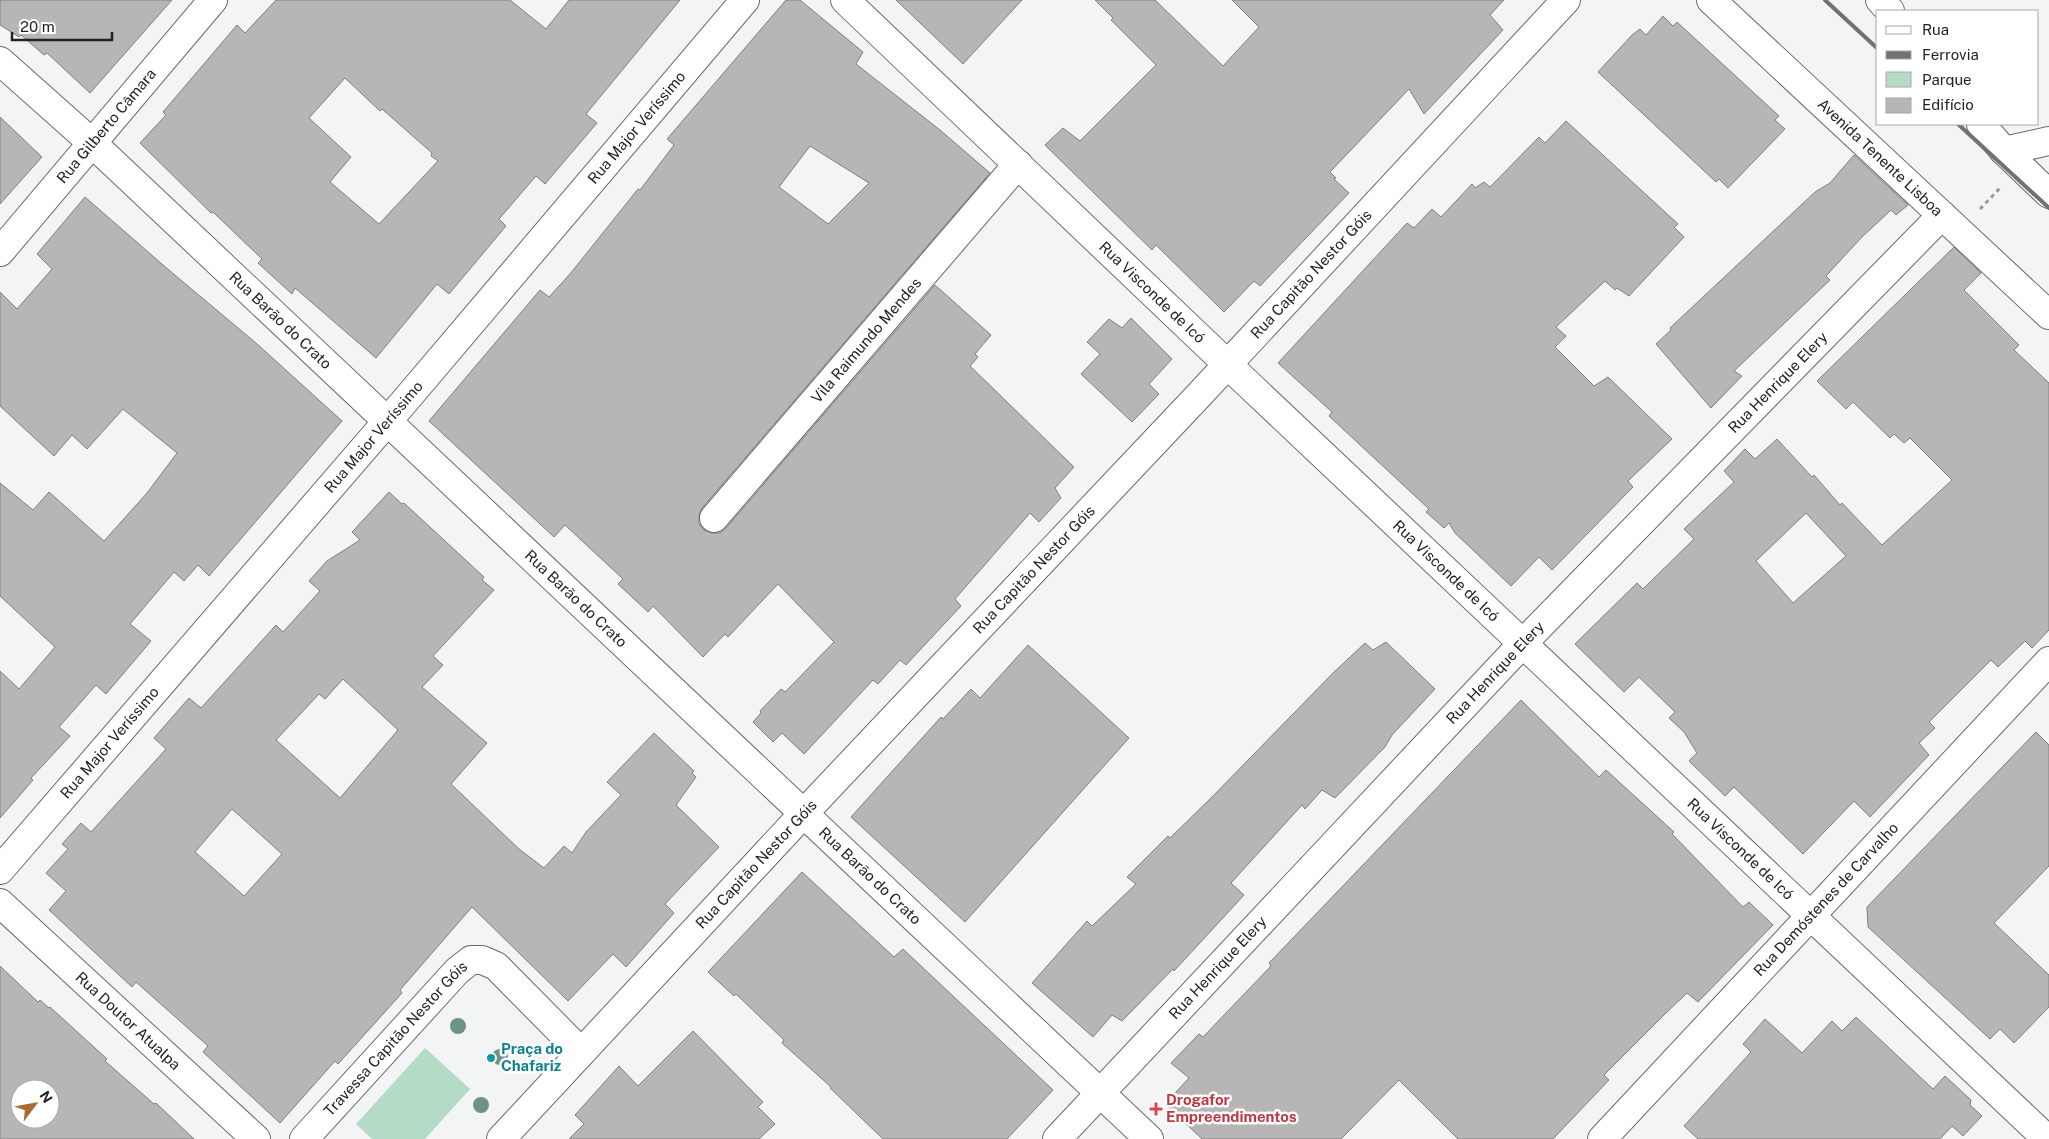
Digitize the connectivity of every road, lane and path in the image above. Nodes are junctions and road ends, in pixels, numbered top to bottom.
1 (213, 0) edge
2 (746, 0) edge
3 (846, 0) edge
4 (1566, 0) edge
5 (1711, 0) edge
6 (1880, 0) edge
7 (1889, 10) edge
8 (0, 61) edge
9 (1982, 125) edge
10 (2049, 141) edge
11 (91, 142) junction
12 (2012, 159) junction
13 (1018, 164) junction
14 (2049, 194) edge
15 (1950, 223) junction
16 (0, 252) edge
17 (2049, 315) edge
18 (1228, 364) junction
19 (386, 422) junction
20 (714, 518) dead end
21 (1523, 643) junction
22 (2049, 661) edge
23 (804, 813) junction
24 (0, 870) edge
25 (0, 903) edge
26 (1810, 915) junction
27 (581, 1052) junction
28 (1099, 1093) junction
29 (256, 1139) edge
30 (304, 1139) edge
31 (501, 1139) edge
32 (1056, 1139) edge
33 (1149, 1139) edge
34 (1602, 1139) edge
35 (2047, 1139) edge

1 - 11 street, Rua Gilberto Câmara
2 - 19 street, Rua Major Veríssimo
3 - 13 street, Rua Visconde de Icó
4 - 18 street, Rua Capitão Nestor Góis
5 - 15 street, Avenida Tenente Lisboa
6 - 7 street
8 - 11 street, Rua Barão do Crato
9 - 12 street
10 - 12 street
11 - 16 street, Rua Gilberto Câmara
11 - 19 street, Rua Barão do Crato
12 - 14 street
12 - 15 path
13 - 18 street, Rua Visconde de Icó
13 - 20 street, Vila Raimundo Mendes
15 - 17 street, Avenida Tenente Lisboa
15 - 21 street, Rua Henrique Elery
18 - 21 street, Rua Visconde de Icó
18 - 23 street, Rua Capitão Nestor Góis
19 - 23 street, Rua Barão do Crato
19 - 24 street, Rua Major Veríssimo
21 - 26 street, Rua Visconde de Icó
21 - 28 street, Rua Henrique Elery
22 - 26 street, Rua Demóstenes de Carvalho
23 - 27 street, Rua Capitão Nestor Góis
23 - 28 street, Rua Barão do Crato
25 - 29 street, Rua Doutor Atualpa
26 - 34 street, Rua Demóstenes de Carvalho
26 - 35 street, Rua Visconde de Icó
27 - 30 street, Travessa Capitão Nestor Góis
27 - 31 street, Rua Capitão Nestor Góis
28 - 32 street, Rua Henrique Elery
28 - 33 street, Rua Barão do Crato

